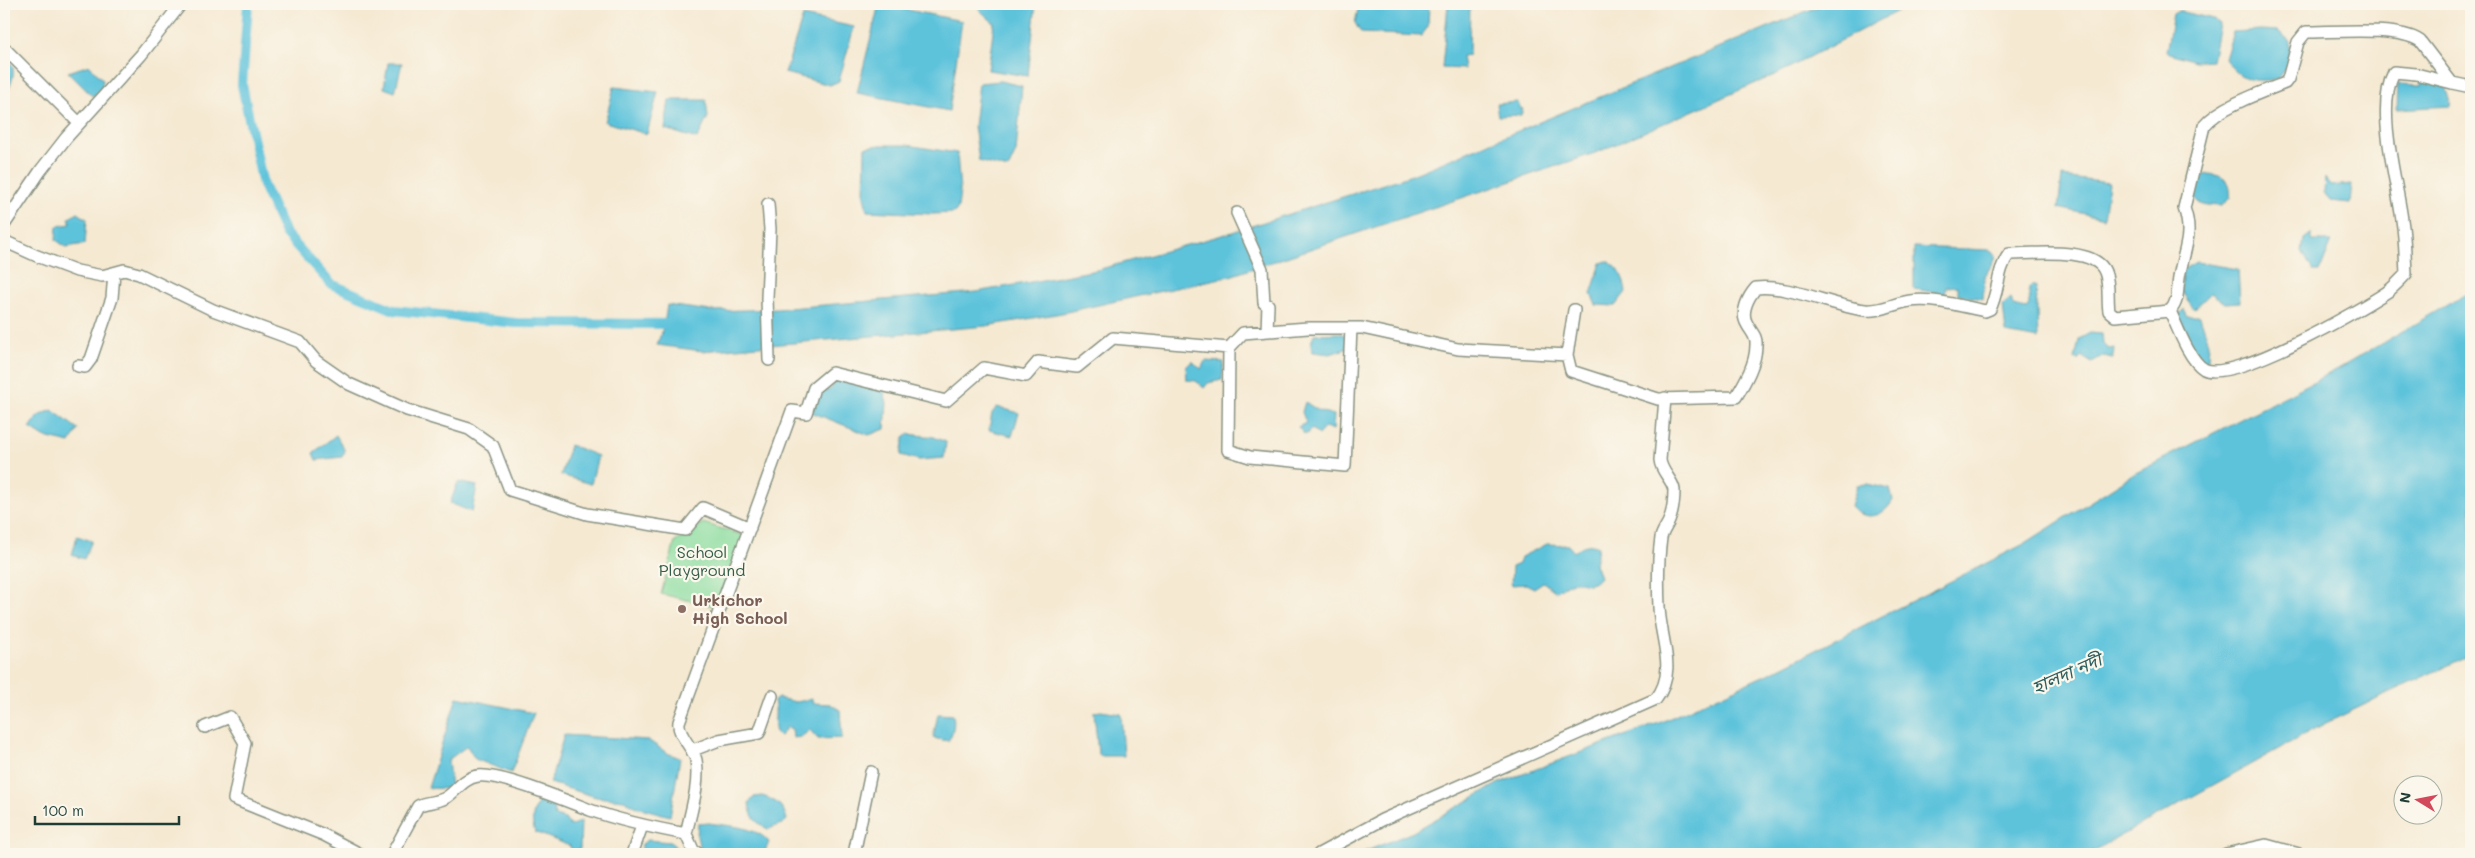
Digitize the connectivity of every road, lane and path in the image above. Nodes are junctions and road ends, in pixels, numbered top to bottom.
1 (181, 4) edge
2 (4, 48) edge
3 (2452, 83) junction
4 (2471, 87) edge
5 (79, 124) junction
6 (768, 204) dead end
7 (1240, 219) dead end
8 (4, 225) edge
9 (4, 241) edge
10 (114, 273) junction
11 (1574, 310) dead end
12 (2170, 311) junction
13 (1351, 328) junction
14 (1267, 331) junction
15 (1229, 348) junction
16 (1567, 355) junction
17 (769, 360) dead end
18 (78, 366) dead end
19 (1665, 398) junction
20 (750, 528) junction
21 (772, 696) dead end
22 (205, 727) dead end
23 (693, 750) junction
24 (871, 772) dead end
25 (642, 826) junction
26 (686, 834) junction
27 (360, 854) edge
28 (392, 854) edge
29 (632, 854) edge
30 (699, 854) edge
31 (854, 854) edge
32 (1319, 854) edge
33 (2226, 854) edge
34 (2299, 854) edge

1 - 5 street
2 - 5 street
3 - 4 street
3 - 12 street
3 - 12 street
5 - 8 street
6 - 17 street
7 - 14 street
9 - 10 street
10 - 18 street
10 - 20 street
11 - 16 street
12 - 19 street
13 - 14 street
13 - 15 street
13 - 16 street
14 - 15 street
15 - 20 street
16 - 19 street
19 - 32 street
20 - 23 street
21 - 23 street
22 - 27 street
23 - 26 street
24 - 31 street
25 - 26 street
25 - 28 street
25 - 29 street
26 - 30 street
33 - 34 street

